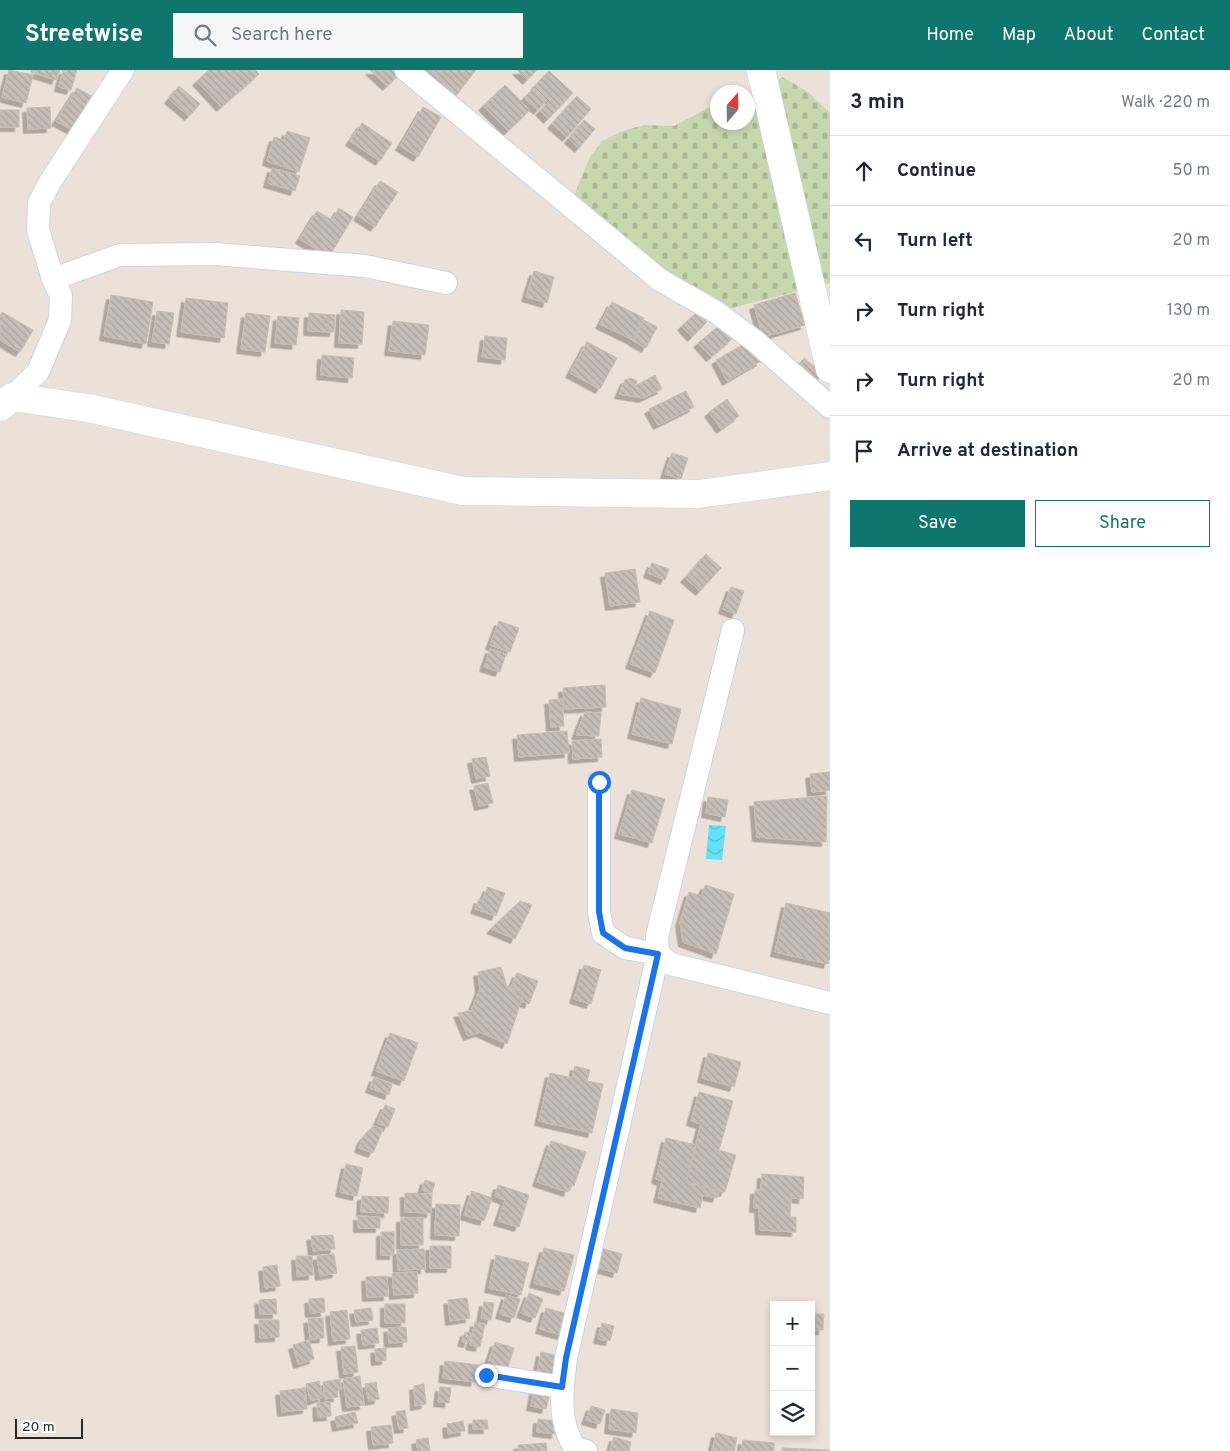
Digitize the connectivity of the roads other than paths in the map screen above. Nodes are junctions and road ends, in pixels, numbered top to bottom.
1 (124, 70) edge
2 (406, 70) edge
3 (762, 70) edge
4 (53, 279) junction
5 (446, 283) dead end
6 (825, 319) edge
7 (830, 369) edge
8 (6, 402) edge
9 (830, 408) edge
10 (830, 476) edge
11 (733, 630) dead end
12 (599, 782) dead end
13 (658, 954) junction
14 (830, 1003) edge
15 (486, 1375) dead end
16 (562, 1387) junction
17 (586, 1451) edge

1 - 4 street
2 - 9 street
3 - 6 street
4 - 5 street
4 - 8 street
6 - 7 street
8 - 10 street
11 - 13 street
12 - 13 street
13 - 14 street
13 - 16 street
15 - 16 street
16 - 17 street

